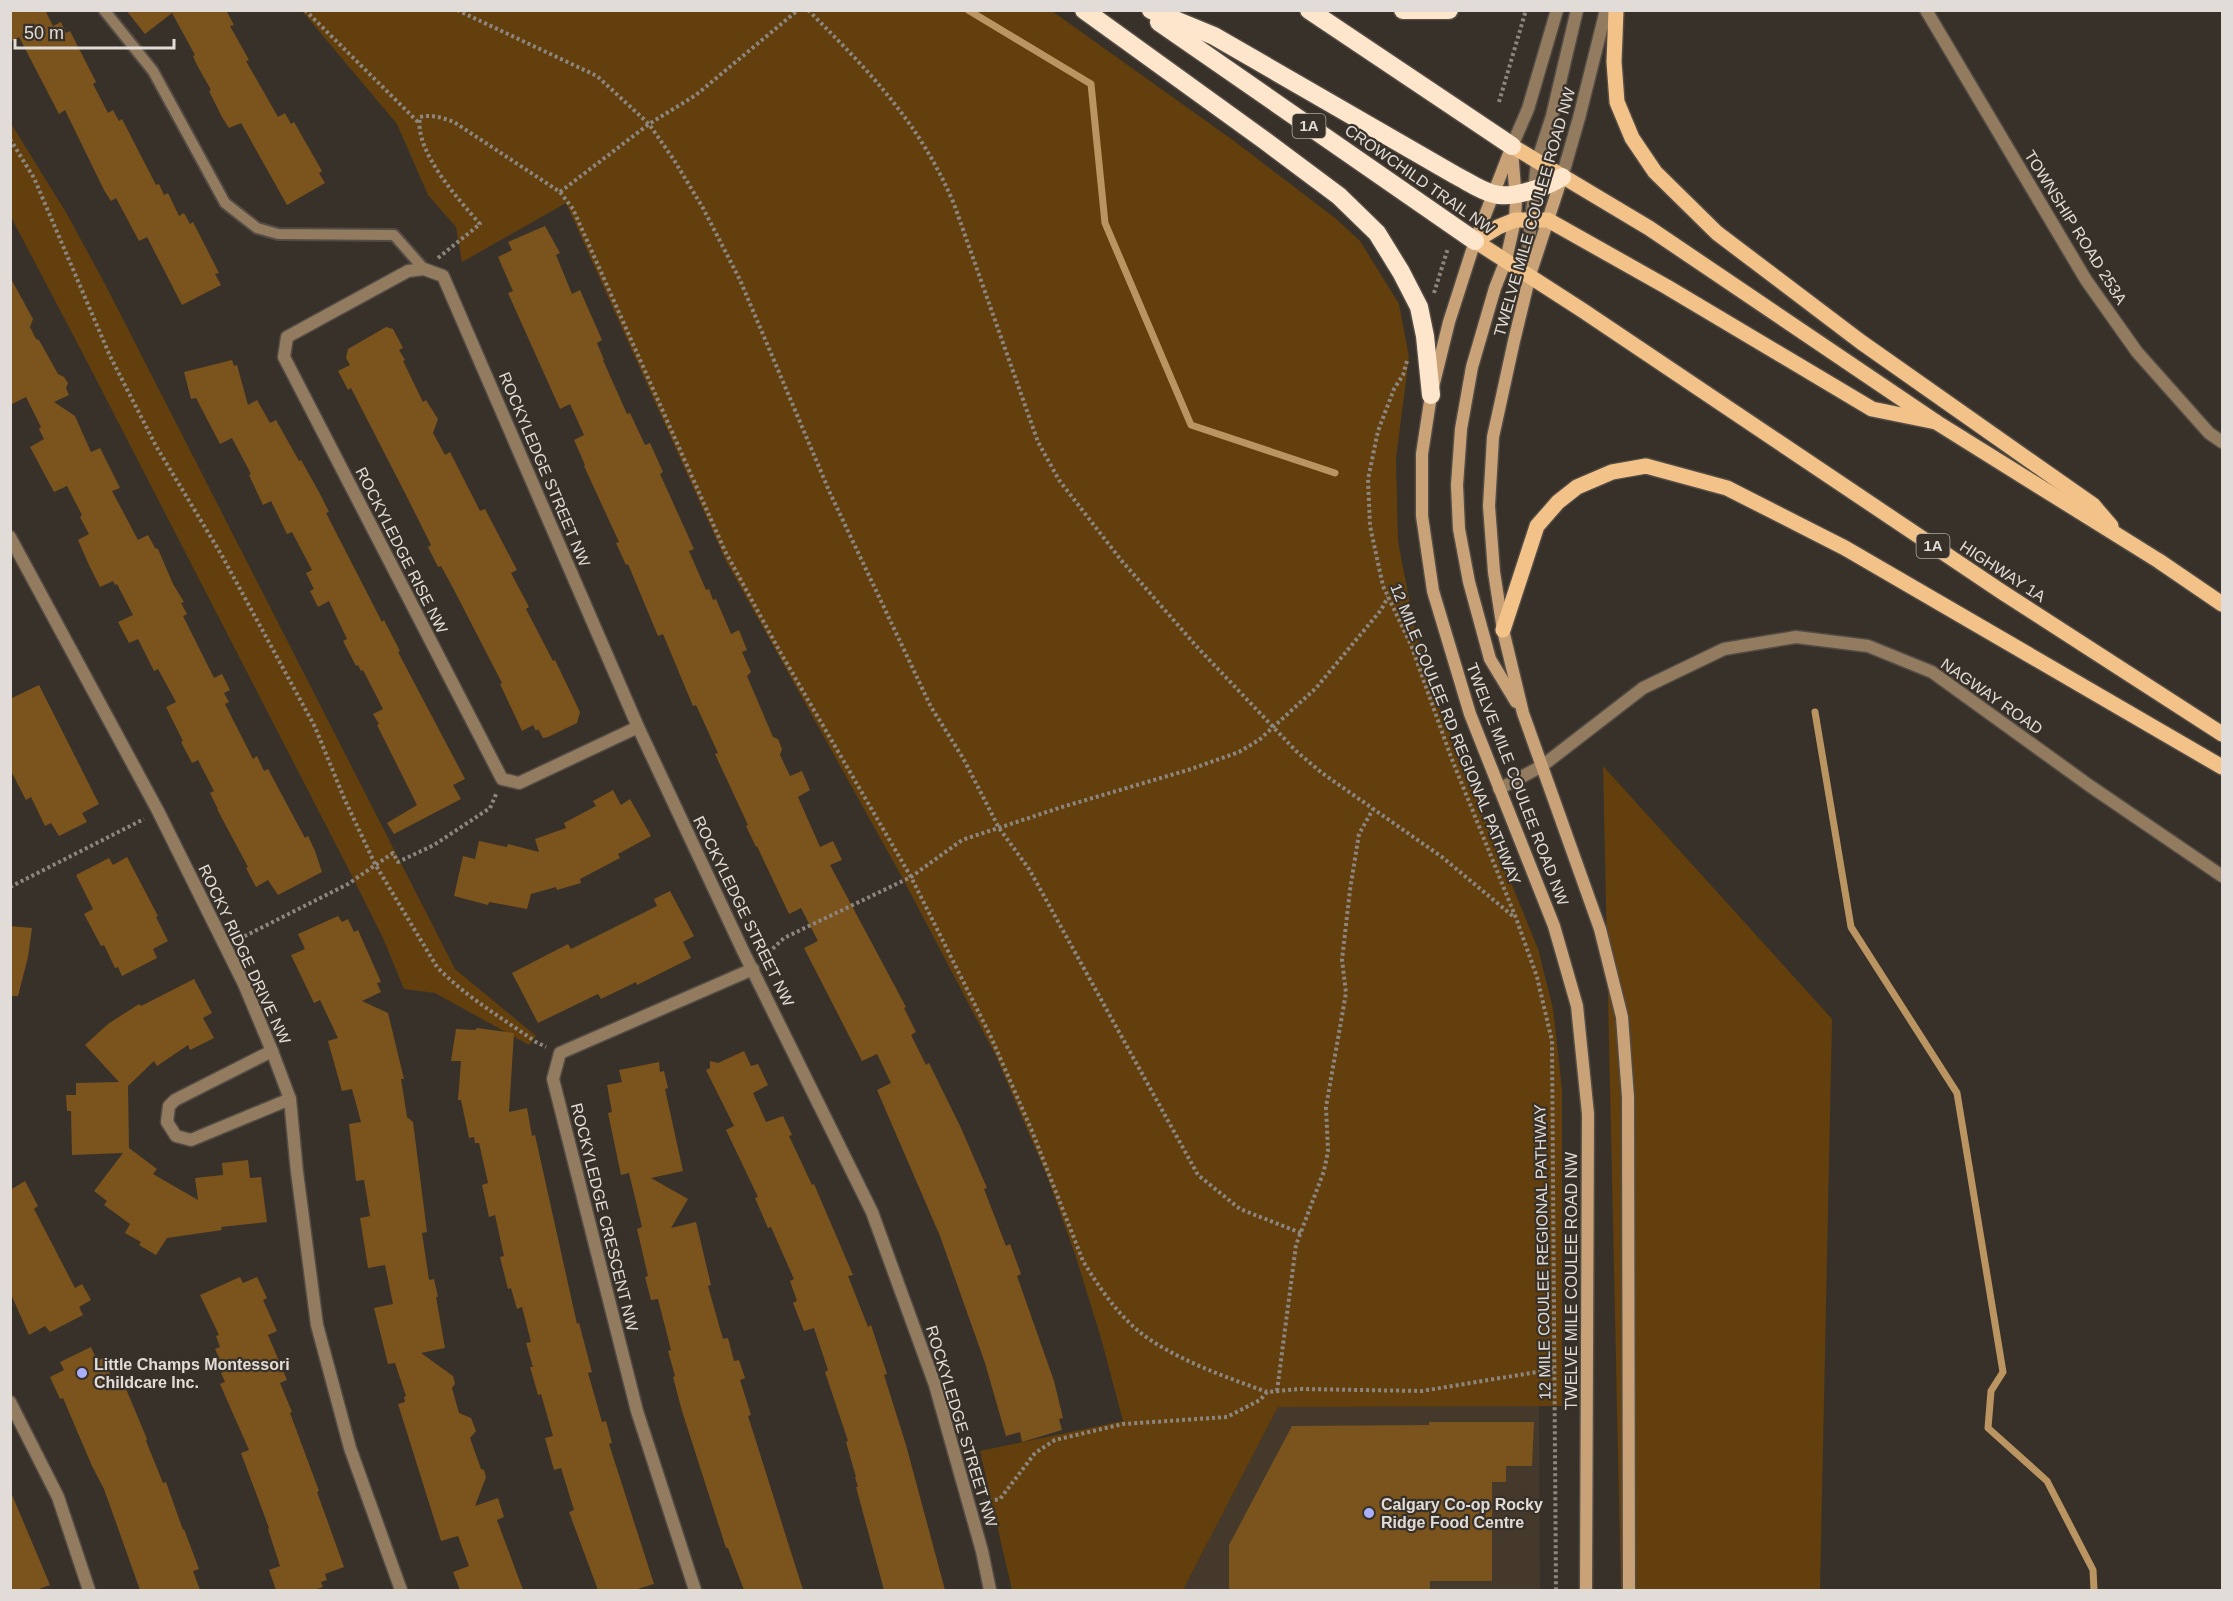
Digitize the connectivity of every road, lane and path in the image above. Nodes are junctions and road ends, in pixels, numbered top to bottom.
1 (104, 10) edge
2 (305, 10) edge
3 (457, 10) edge
4 (798, 10) edge
5 (808, 10) edge
6 (1084, 10) edge
7 (1143, 10) edge
8 (1151, 10) edge
9 (1309, 10) edge
10 (1403, 10) edge
11 (1449, 10) edge
12 (1526, 10) edge
13 (1557, 10) edge
14 (1577, 10) edge
15 (1606, 10) edge
16 (1616, 10) edge
17 (1926, 10) edge
18 (1499, 102) dead end
19 (419, 123) junction
20 (649, 124) junction
21 (10, 139) edge
22 (1512, 146) junction
23 (1537, 162) junction
24 (1562, 177) junction
25 (560, 192) junction
26 (1524, 192) junction
27 (1495, 195) junction
28 (1522, 220) junction
29 (1548, 220) junction
30 (1475, 241) junction
31 (1448, 248) dead end
32 (1506, 260) junction
33 (424, 269) junction
34 (1530, 275) junction
35 (1431, 300) dead end
36 (1408, 351) dead end
37 (1647, 355) joint
38 (1431, 395) junction
39 (1936, 423) junction
40 (2223, 442) edge
41 (10, 537) edge
42 (2121, 538) junction
43 (1388, 597) junction
44 (2223, 604) edge
45 (1503, 630) junction
46 (1523, 713) junction
47 (638, 727) junction
48 (1272, 727) junction
49 (2223, 734) edge
50 (1542, 766) junction
51 (2223, 767) edge
52 (502, 779) junction
53 (1498, 789) junction
54 (1373, 809) junction
55 (158, 811) junction
56 (999, 828) junction
57 (375, 864) junction
58 (2223, 876) edge
59 (911, 877) junction
60 (10, 887) edge
61 (1516, 918) junction
62 (225, 946) junction
63 (753, 969) junction
64 (272, 1051) junction
65 (560, 1053) junction
66 (290, 1099) junction
67 (1301, 1233) junction
68 (1555, 1369) junction
69 (1277, 1391) junction
70 (1267, 1392) junction
71 (10, 1402) edge
72 (969, 1504) junction
73 (89, 1590) edge
74 (401, 1590) edge
75 (695, 1590) edge
76 (990, 1590) edge
77 (1556, 1590) edge
78 (1586, 1590) edge
79 (1629, 1590) edge

1 - 33 lane
2 - 19 path
3 - 20 path
4 - 20 path
5 - 48 path
6 - 38 highway
7 - 30 highway, CROWCHILD TRAIL NW / 1A
8 - 27 highway
9 - 22 highway
10 - 11 highway
12 - 18 path
13 - 22 street, TWELVE MILE COULEE ROAD NW
14 - 23 street
15 - 24 street, TWELVE MILE COULEE ROAD NW
16 - 42 main road
17 - 40 street, TOWNSHIP ROAD 253A
19 - 25 path
19 - 33 path
20 - 25 path
20 - 56 path
21 - 57 path
22 - 23 main road
22 - 26 main road
22 - 27 main road, TWELVE MILE COULEE ROAD NW
23 - 24 main road
23 - 26 street
24 - 26 highway
24 - 29 main road, TWELVE MILE COULEE ROAD NW
24 - 39 main road
25 - 59 path
26 - 27 highway
26 - 28 main road
26 - 28 street
27 - 30 main road, TWELVE MILE COULEE ROAD NW
28 - 29 main road
28 - 30 main road
28 - 32 main road
28 - 34 street
29 - 34 main road, TWELVE MILE COULEE ROAD NW
29 - 39 main road
30 - 32 main road, CROWCHILD TRAIL NW / 1A
30 - 38 main road, TWELVE MILE COULEE ROAD NW
31 - 35 path
32 - 34 main road, CROWCHILD TRAIL NW / 1A
32 - 46 main road
33 - 47 street, ROCKYLEDGE STREET NW
33 - 52 street, ROCKYLEDGE RISE NW
34 - 37 main road, CROWCHILD TRAIL NW / 1A
34 - 45 main road, TWELVE MILE COULEE ROAD NW
36 - 43 path, 12 MILE COULEE RD REGIONAL PATHWAY
37 - 49 main road, HIGHWAY 1A / 1A
38 - 53 main road, TWELVE MILE COULEE ROAD NW
39 - 42 main road
41 - 55 street, ROCKY RIDGE DRIVE NW
42 - 44 main road
43 - 48 path
43 - 61 path, 12 MILE COULEE RD REGIONAL PATHWAY
45 - 46 main road, TWELVE MILE COULEE ROAD NW
45 - 51 main road
46 - 50 main road, TWELVE MILE COULEE ROAD NW
47 - 52 street
47 - 63 street, ROCKYLEDGE STREET NW
48 - 54 path
48 - 56 path
50 - 53 street, NAGWAY ROAD
50 - 58 street, NAGWAY ROAD
50 - 79 main road, TWELVE MILE COULEE ROAD NW
52 - 57 path
53 - 78 main road, TWELVE MILE COULEE ROAD NW
54 - 61 path
54 - 67 path
55 - 60 path
55 - 62 street, ROCKY RIDGE DRIVE NW
56 - 59 path
56 - 67 path
57 - 62 path
57 - 65 path
59 - 63 path
59 - 70 path
61 - 68 path, 12 MILE COULEE REGIONAL PATHWAY
62 - 64 street, ROCKY RIDGE DRIVE NW
63 - 65 street
63 - 72 street, ROCKYLEDGE STREET NW
64 - 66 street, ROCKY RIDGE DRIVE NW
64 - 66 street
65 - 75 street, ROCKYLEDGE CRESCENT NW
66 - 74 street, ROCKY RIDGE DRIVE NW
67 - 69 path
68 - 69 path
68 - 77 path, 12 MILE COULEE REGIONAL PATHWAY
69 - 70 path
70 - 72 path
71 - 73 street
72 - 76 street, ROCKYLEDGE STREET NW

